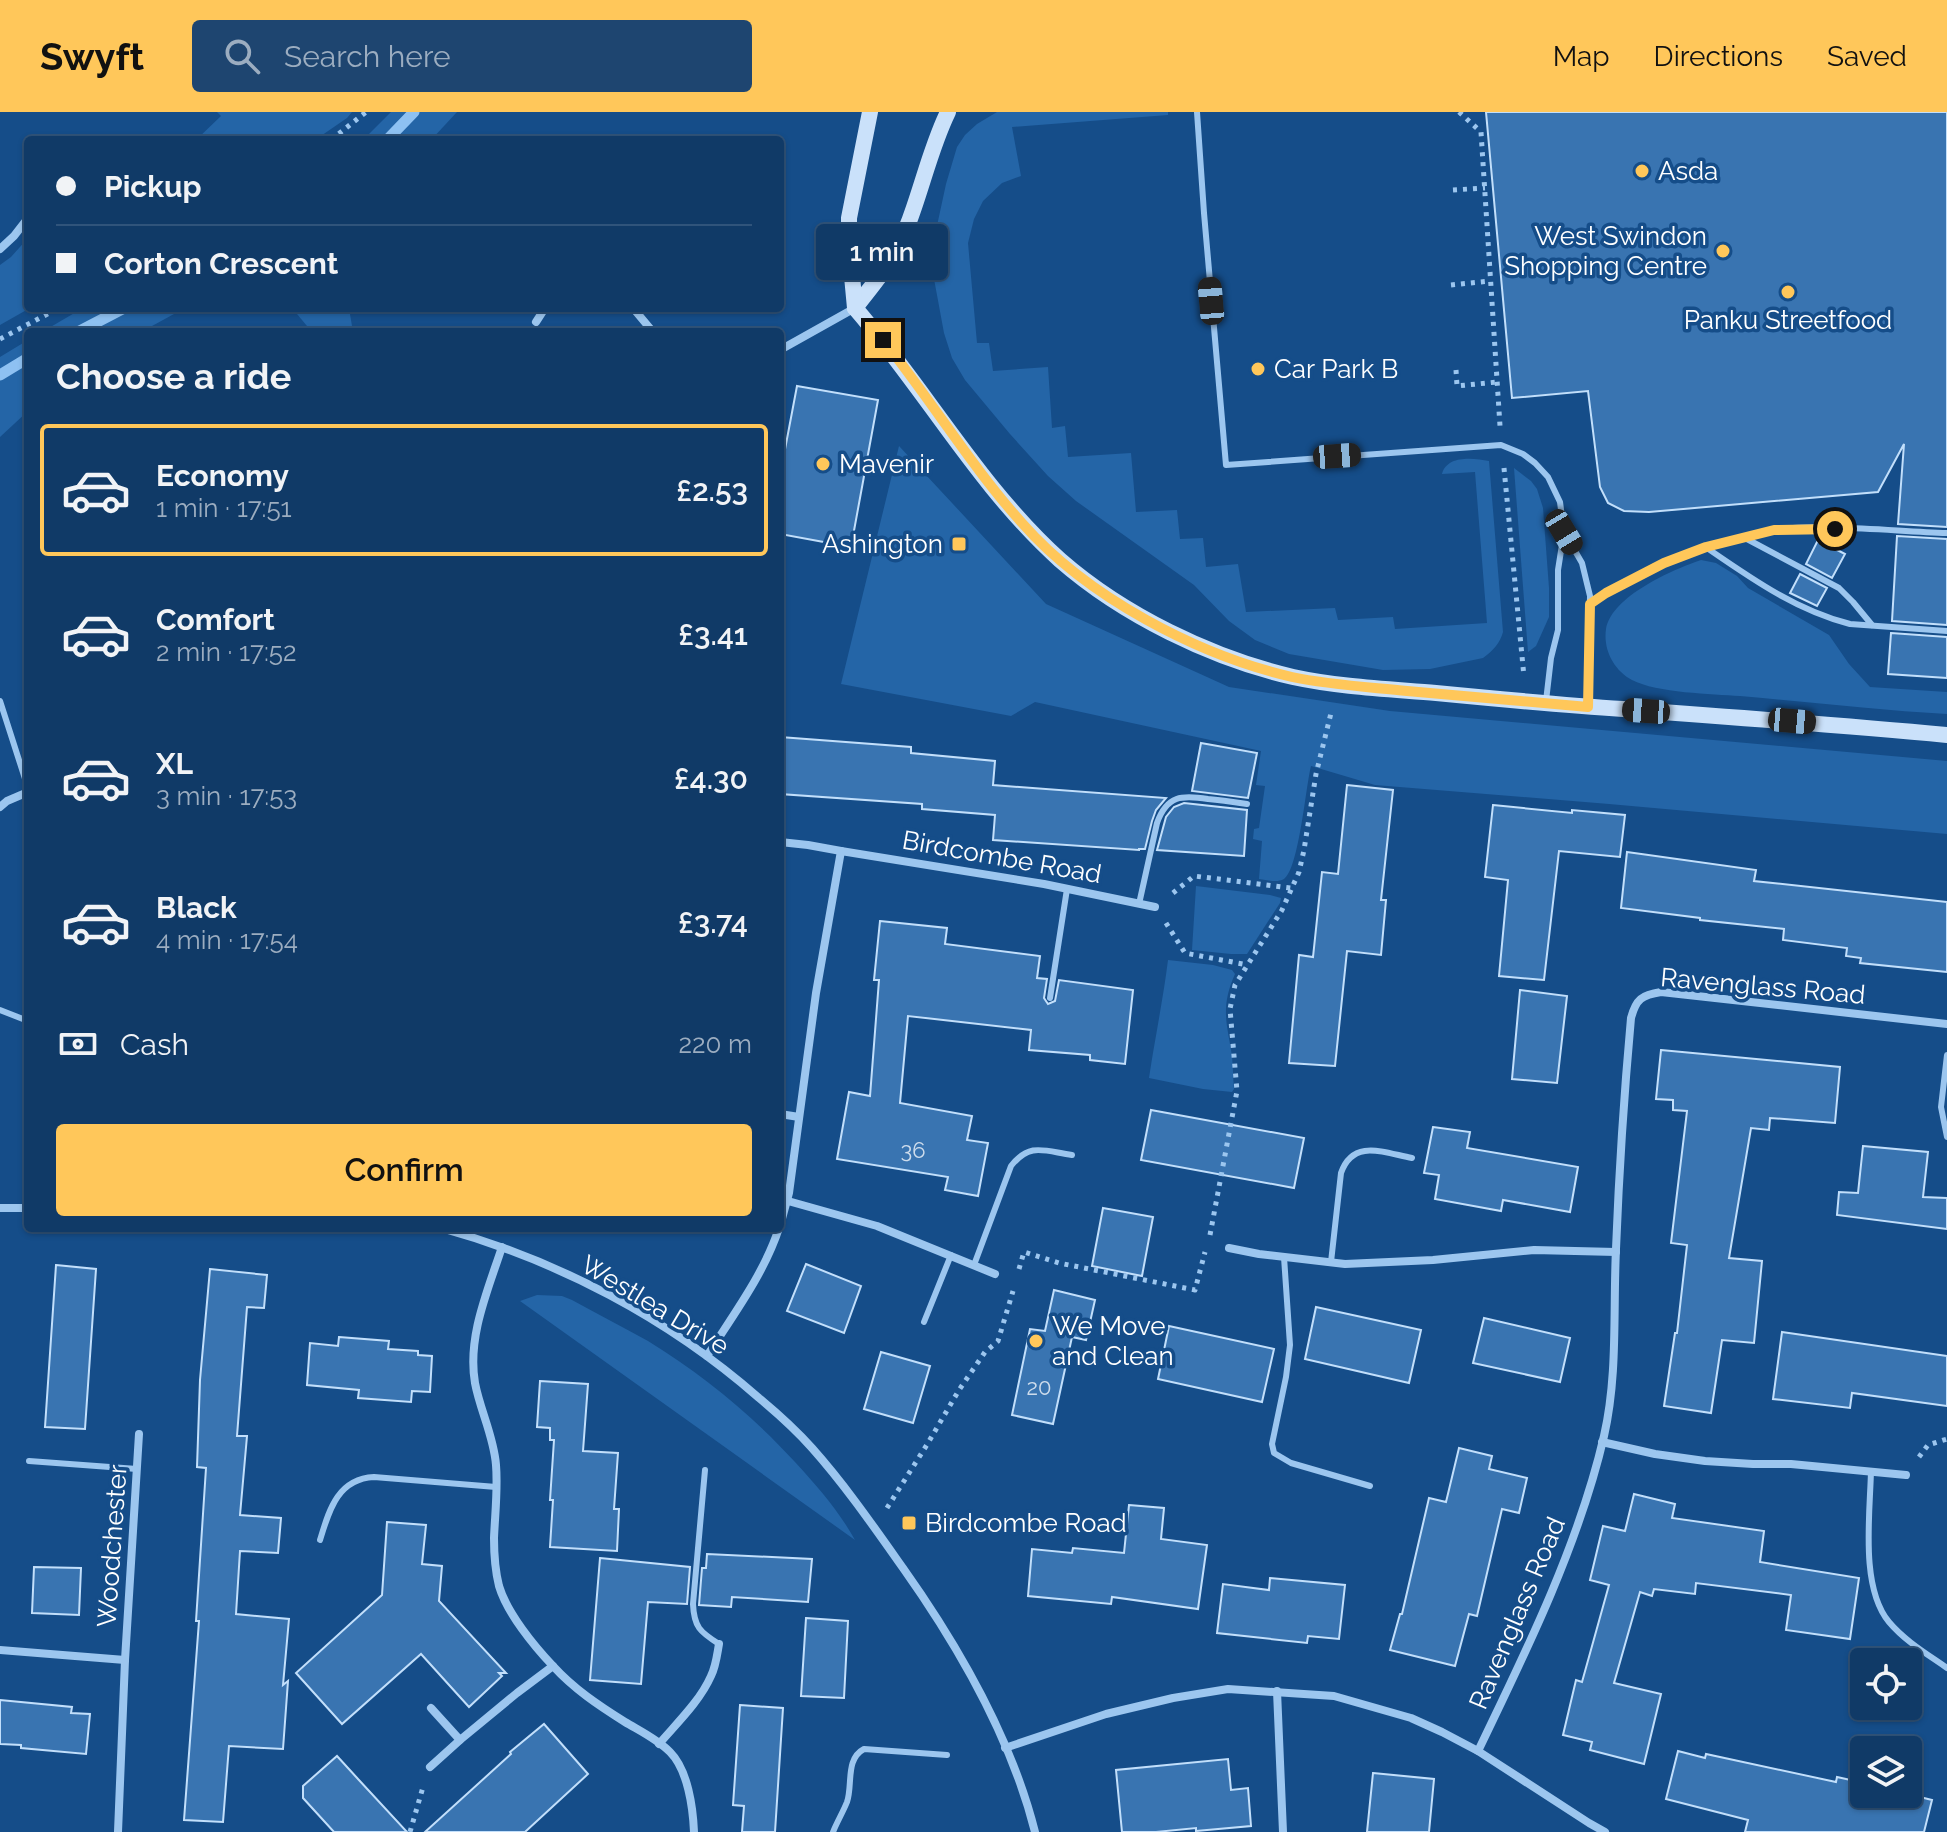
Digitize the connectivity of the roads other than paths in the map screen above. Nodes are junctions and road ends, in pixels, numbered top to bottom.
1 (870, 112) edge
2 (948, 112) edge
3 (1197, 112) edge
4 (24, 223) edge
5 (0, 249) edge
6 (855, 308) junction
7 (542, 312) edge
8 (636, 312) edge
9 (536, 322) dead end
10 (650, 328) edge
11 (784, 348) edge
12 (1564, 532) junction
13 (1947, 533) edge
14 (1743, 537) junction
15 (1706, 547) junction
16 (1590, 604) junction
17 (1872, 625) junction
18 (1947, 631) edge
19 (0, 701) edge
20 (1546, 703) junction
21 (1588, 707) junction
22 (1947, 735) edge
23 (24, 777) edge
24 (24, 792) edge
25 (1247, 804) dead end
26 (0, 807) edge
27 (784, 842) edge
28 (841, 851) junction
29 (1067, 889) junction
30 (1139, 904) junction
31 (1155, 907) road end
32 (1050, 998) dead end
33 (0, 1010) edge
34 (24, 1019) edge
35 (1947, 1024) edge
36 (1947, 1055) edge
37 (784, 1115) edge
38 (799, 1117) junction
39 (1947, 1137) edge
40 (1072, 1155) dead end
41 (1412, 1158) dead end
42 (788, 1201) junction
43 (0, 1208) edge
44 (24, 1208) edge
45 (784, 1214) edge
46 (454, 1232) edge
47 (778, 1232) edge
48 (502, 1247) junction
49 (1229, 1248) dead end
50 (1616, 1252) junction
51 (951, 1255) junction
52 (1284, 1257) junction
53 (1331, 1262) junction
54 (974, 1265) junction
55 (995, 1274) dead end
56 (924, 1322) dead end
57 (707, 1356) junction
58 (139, 1434) dead end
59 (1602, 1442) junction
60 (29, 1461) dead end
61 (137, 1469) junction
62 (705, 1470) dead end
63 (1871, 1471) junction
64 (1906, 1475) road end
65 (1370, 1486) dead end
66 (496, 1487) junction
67 (320, 1540) dead end
68 (719, 1644) joint
69 (0, 1650) edge
70 (125, 1660) junction
71 (553, 1666) junction
72 (1947, 1668) edge
73 (1277, 1691) junction
74 (431, 1708) dead end
75 (460, 1740) junction
76 (659, 1744) junction
77 (1005, 1748) junction
78 (1478, 1751) junction
79 (947, 1755) dead end
80 (430, 1767) road end
81 (118, 1832) edge
82 (694, 1832) edge
83 (833, 1832) edge
84 (1035, 1832) edge
85 (1283, 1832) edge
86 (1605, 1832) edge

1 - 6 street
2 - 6 street
3 - 12 lane
4 - 5 street
6 - 11 street
6 - 20 street
7 - 9 street
8 - 10 street
12 - 16 lane
12 - 20 lane
13 - 14 lane
14 - 15 lane
14 - 17 lane
15 - 16 lane
15 - 17 lane
16 - 21 lane
17 - 18 lane
19 - 23 lane
20 - 21 street
21 - 22 street
24 - 26 street
25 - 30 lane
27 - 28 street, Birdcombe Road
28 - 29 street, Birdcombe Road
28 - 38 street
29 - 30 street, Birdcombe Road
29 - 32 lane
30 - 31 street, Birdcombe Road
33 - 34 lane
35 - 50 street, Ravenglass Road
36 - 39 lane
37 - 38 street
38 - 42 street
40 - 54 lane
41 - 53 lane
42 - 45 street
42 - 51 street
43 - 44 street
46 - 48 street, Westlea Drive
47 - 57 street
48 - 57 street, Westlea Drive
48 - 66 street
49 - 52 street
50 - 53 street
50 - 59 street, Ravenglass Road
51 - 54 street
51 - 56 lane
52 - 53 street
52 - 65 lane
54 - 55 street
57 - 77 street, Westlea Drive
58 - 61 street, Woodchester
59 - 63 street
59 - 78 street, Ravenglass Road
60 - 61 lane
61 - 70 street, Woodchester
62 - 68 lane
63 - 64 street
63 - 72 lane
66 - 67 lane
66 - 71 street
68 - 76 street
69 - 70 street, Woodchester
70 - 81 street, Woodchester
71 - 75 street
71 - 76 street
73 - 77 street
73 - 78 street
73 - 85 street
74 - 75 street
75 - 80 street
76 - 82 street
77 - 84 street, Westlea Drive
78 - 86 street
79 - 83 lane

